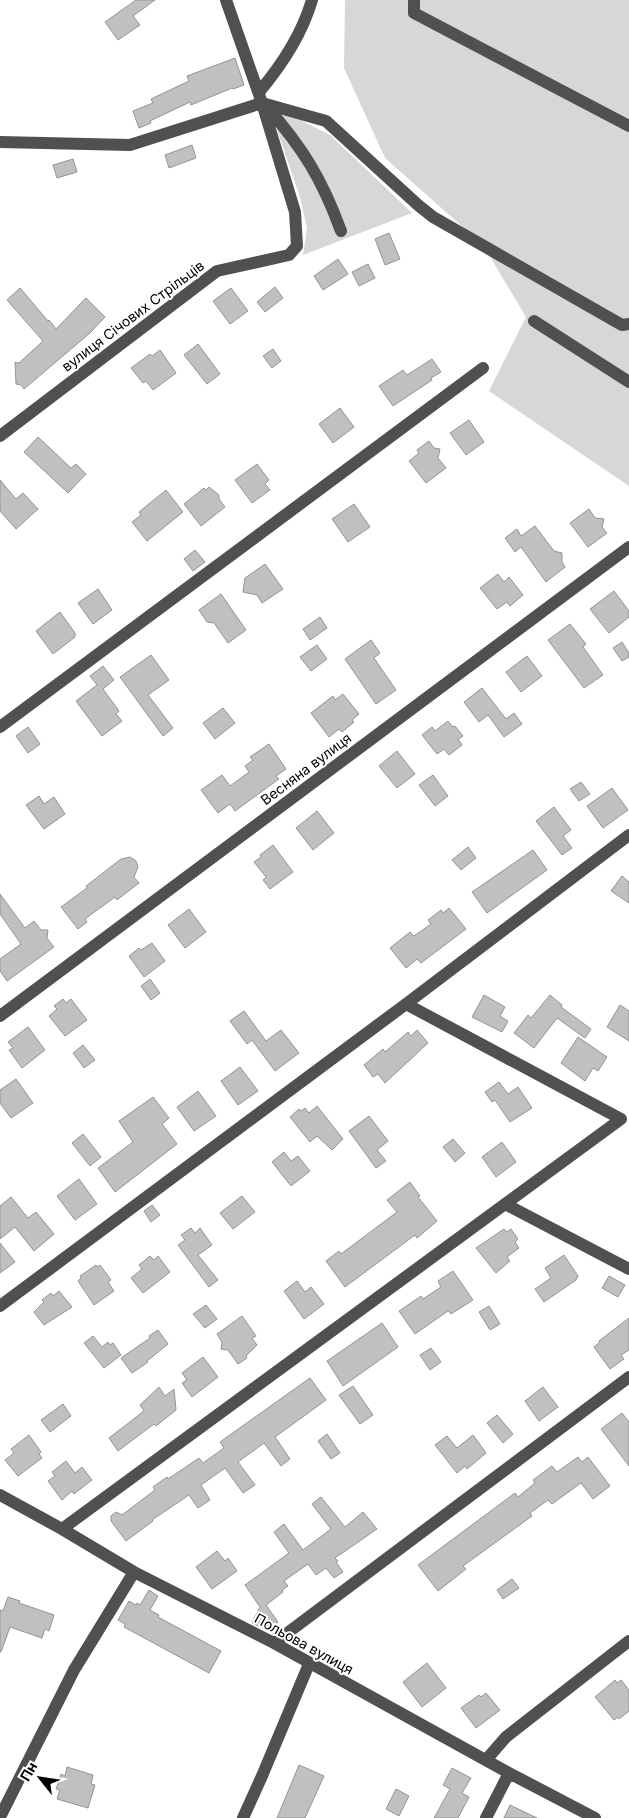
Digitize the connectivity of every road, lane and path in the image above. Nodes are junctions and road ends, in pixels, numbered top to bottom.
1 (226, 0) edge
2 (312, 0) edge
3 (414, 0) edge
4 (260, 98) junction
5 (629, 126) edge
6 (0, 142) edge
7 (342, 231) dead end
8 (534, 321) dead end
9 (629, 324) edge
10 (483, 368) dead end
11 (629, 382) edge
12 (0, 436) edge
13 (629, 547) edge
14 (0, 727) edge
15 (627, 839) edge
16 (406, 1004) junction
17 (0, 1016) edge
18 (505, 1204) junction
19 (629, 1269) edge
20 (0, 1306) edge
21 (629, 1377) edge
22 (0, 1495) edge
23 (62, 1529) junction
24 (134, 1572) junction
25 (629, 1641) edge
26 (274, 1643) junction
27 (309, 1664) junction
28 (486, 1760) junction
29 (509, 1773) junction
30 (0, 1817) edge
31 (243, 1818) edge
32 (486, 1818) edge
33 (595, 1818) edge

1 - 4 street, вулиця Січових Стрільців
2 - 4 street
3 - 5 street
4 - 6 street
4 - 7 street
4 - 9 street
4 - 12 street, вулиця Січових Стрільців
8 - 11 street
10 - 14 street
13 - 17 street, Весняна вулиця
15 - 16 street
16 - 18 street
16 - 20 street
18 - 19 street
18 - 23 street
21 - 26 street
22 - 23 street, Польова вулиця
23 - 24 street, Польова вулиця
24 - 26 street, Польова вулиця
24 - 30 street
25 - 28 street
26 - 27 street, Польова вулиця
27 - 28 street, Польова вулиця
27 - 31 street
28 - 29 street, Польова вулиця
29 - 32 street
29 - 33 street, Польова вулиця

